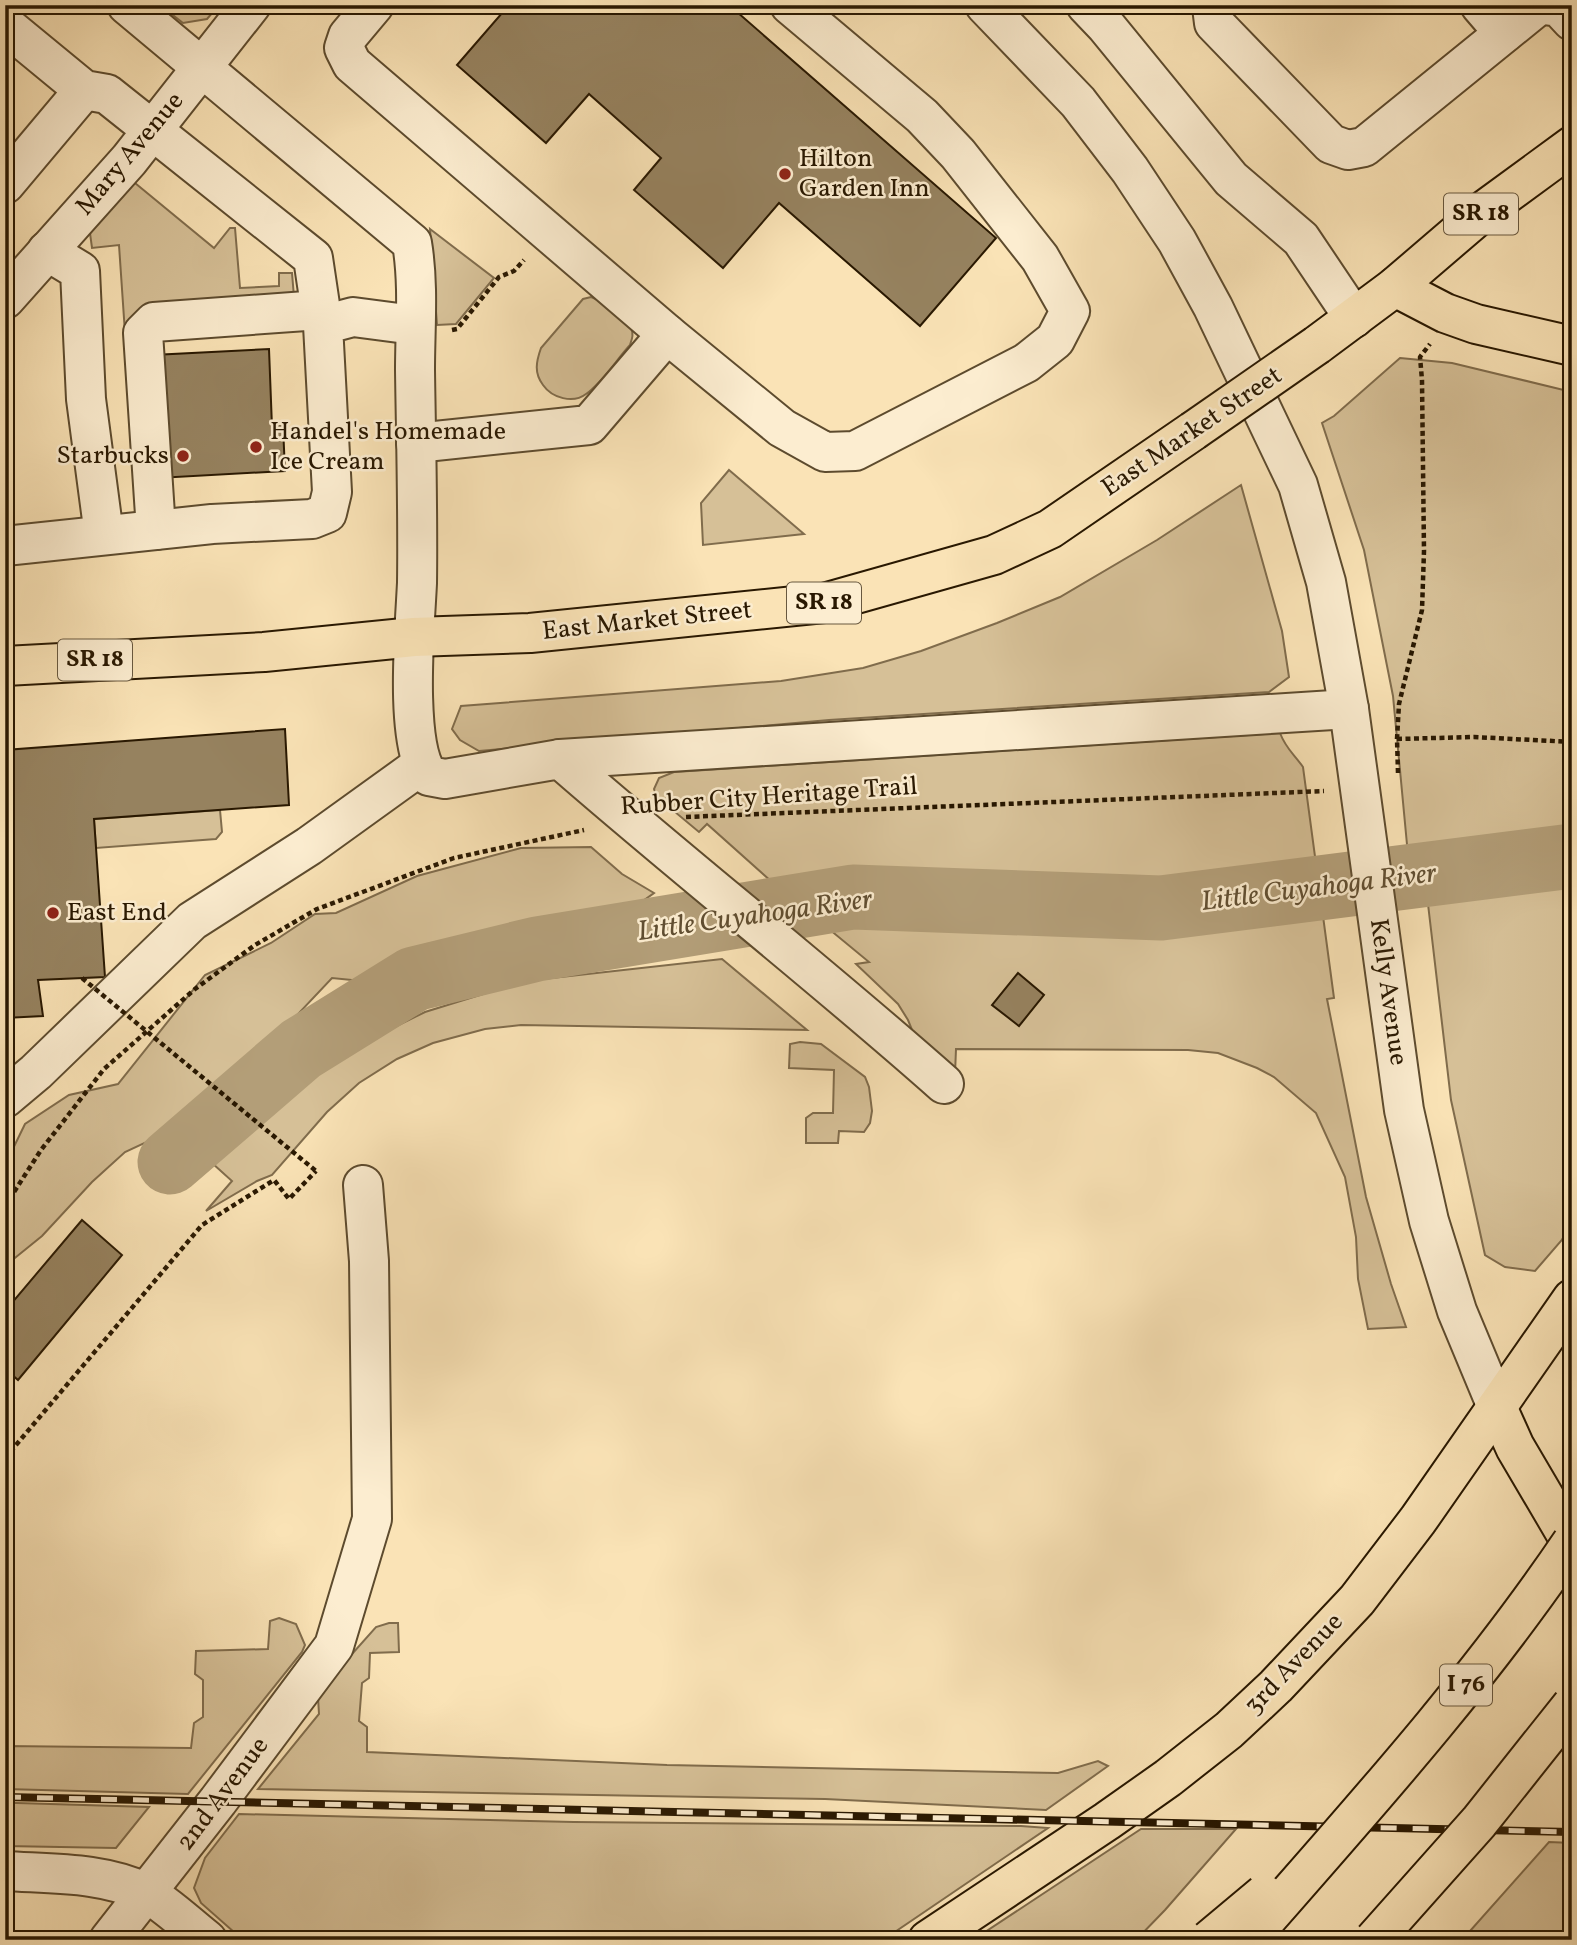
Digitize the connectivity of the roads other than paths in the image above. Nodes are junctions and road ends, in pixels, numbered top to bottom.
1 (127, 5) edge
2 (251, 5) edge
3 (374, 5) edge
4 (790, 5) edge
5 (985, 5) edge
6 (1086, 5) edge
7 (1214, 5) edge
8 (1541, 5) edge
9 (1492, 19) edge
10 (1572, 21) edge
11 (5, 25) edge
12 (201, 67) junction
13 (84, 90) junction
14 (153, 130) junction
15 (1572, 146) edge
16 (5, 184) edge
17 (47, 251) junction
18 (1395, 287) junction
19 (5, 299) edge
20 (322, 317) junction
21 (1354, 318) junction
22 (431, 328) junction
23 (667, 334) junction
24 (1572, 345) edge
25 (416, 443) junction
26 (156, 530) junction
27 (104, 535) junction
28 (5, 546) edge
29 (414, 637) junction
30 (5, 666) edge
31 (1349, 709) junction
32 (560, 759) junction
33 (421, 765) junction
34 (21, 1074) edge
35 (944, 1084) dead end
36 (5, 1098) edge
37 (363, 1185) dead end
38 (1572, 1299) edge
39 (1496, 1406) junction
40 (1572, 1543) edge
41 (1572, 1705) edge
42 (1352, 1821) junction
43 (5, 1871) edge
44 (146, 1893) junction
45 (109, 1940) edge
46 (207, 1940) edge
47 (928, 1940) edge
48 (1209, 1940) edge
49 (1248, 1940) edge
50 (1374, 1940) edge

1 - 12 street
2 - 12 street, Mary Avenue
3 - 23 street
4 - 23 street
5 - 31 street, Kelly Avenue
6 - 21 street
7 - 9 street
8 - 9 street
8 - 10 street
11 - 13 street
12 - 14 street, Mary Avenue
12 - 22 street
13 - 14 street
13 - 16 street
14 - 17 street, Mary Avenue
14 - 20 street
15 - 18 main road, East Market Street / SR 18
17 - 19 street, Mary Avenue
17 - 27 street
18 - 21 main road, East Market Street / SR 18
18 - 24 main road
20 - 22 street
20 - 26 street
20 - 26 street
21 - 29 main road, East Market Street / SR 18, bridge
22 - 25 street
23 - 25 street
25 - 29 street
26 - 27 street
27 - 28 street
29 - 30 main road, East Market Street / SR 18
29 - 33 street
31 - 32 street
31 - 39 street, Kelly Avenue
32 - 33 street
32 - 35 street
33 - 34 street
34 - 36 street
37 - 44 street, 2nd Avenue
38 - 39 main road, 3rd Avenue
39 - 40 main road, Kelly Avenue
39 - 47 main road, 3rd Avenue
40 - 42 main road, I 76, bridge
41 - 50 main road, bridge
42 - 48 main road, bridge
42 - 49 main road, I 76, bridge
43 - 44 street
44 - 45 street, 2nd Avenue
44 - 46 street

